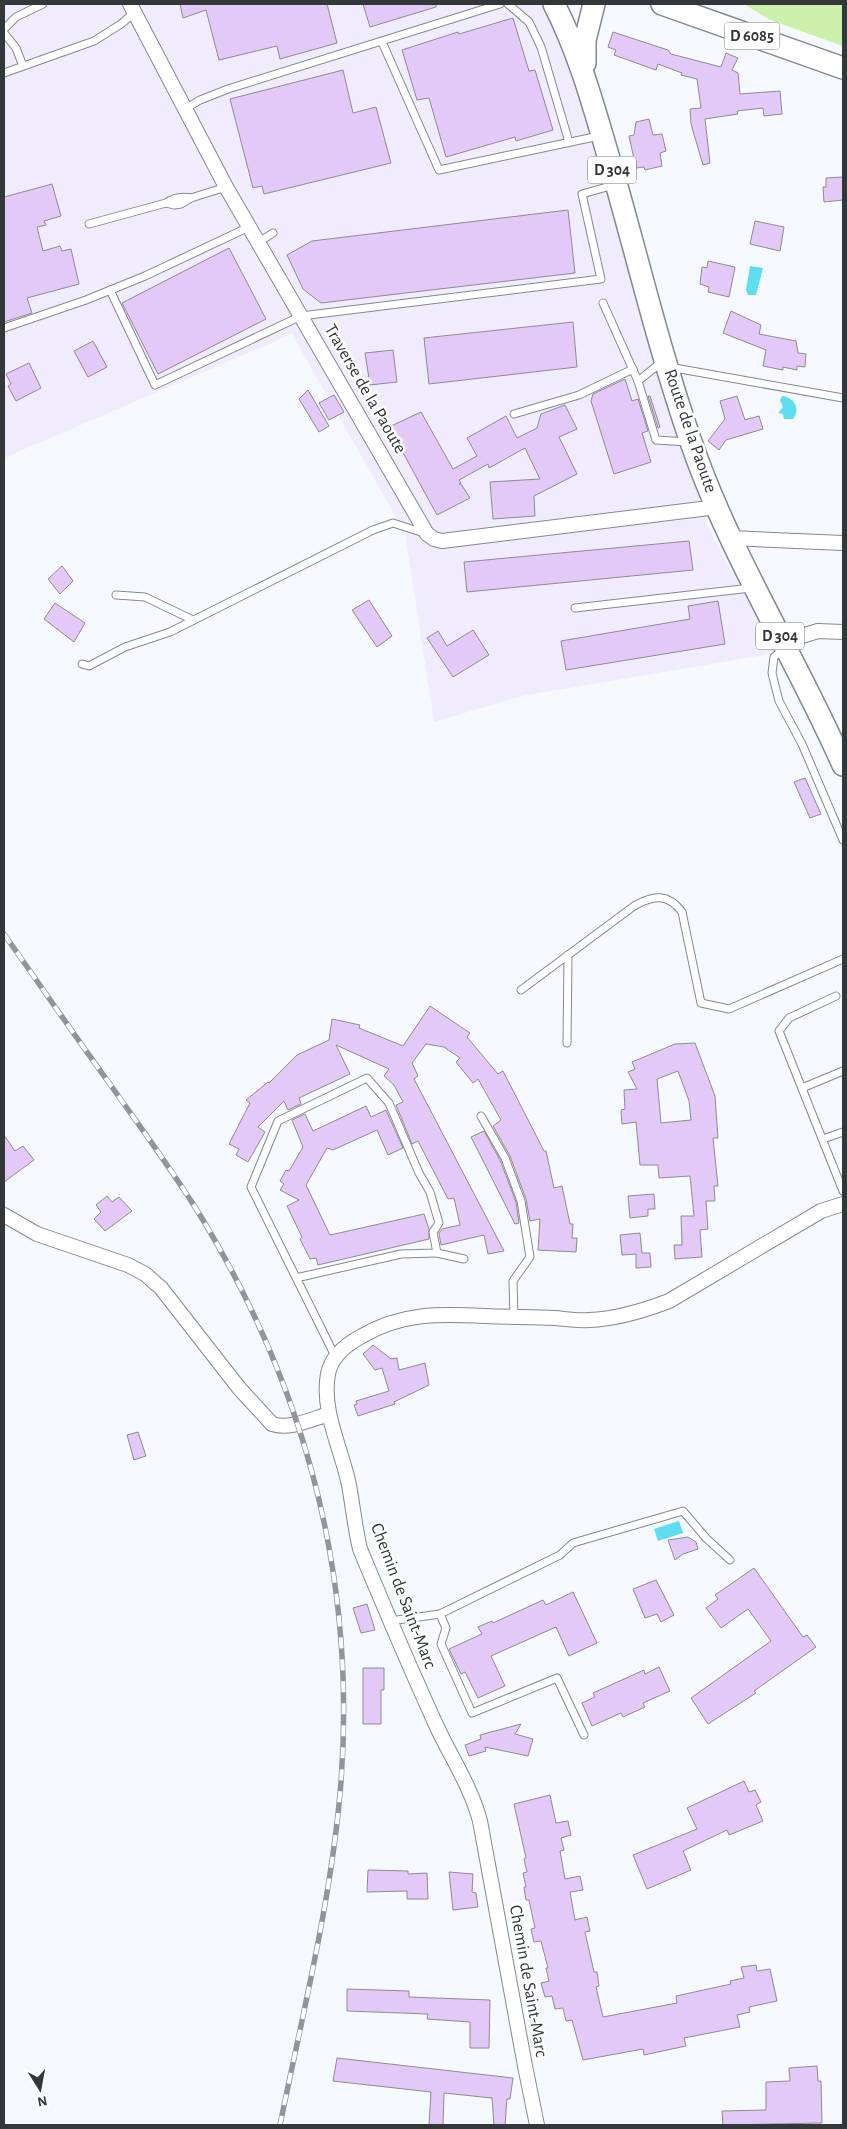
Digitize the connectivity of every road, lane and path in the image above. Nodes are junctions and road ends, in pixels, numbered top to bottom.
1 (43, 4) edge
2 (500, 4) edge
3 (508, 4) edge
4 (554, 4) edge
5 (564, 4) edge
6 (592, 4) edge
7 (662, 4) edge
8 (699, 4) edge
9 (132, 8) edge
10 (4, 28) edge
11 (4, 33) edge
12 (382, 42) junction
13 (843, 54) edge
14 (23, 66) junction
15 (843, 68) edge
16 (4, 72) edge
17 (586, 78) junction
18 (186, 109) junction
19 (602, 135) junction
20 (569, 142) junction
21 (616, 185) junction
22 (226, 187) junction
23 (89, 224) dead end
24 (250, 227) junction
25 (273, 233) dead end
26 (259, 242) junction
27 (110, 290) junction
28 (603, 303) dead end
29 (301, 316) junction
30 (4, 328) edge
31 (667, 363) junction
32 (633, 369) junction
33 (638, 381) junction
34 (843, 398) edge
35 (514, 414) dead end
36 (691, 442) junction
37 (717, 507) junction
38 (427, 534) junction
39 (731, 538) junction
40 (843, 543) edge
41 (755, 587) junction
42 (116, 595) dead end
43 (575, 608) dead end
44 (193, 620) junction
45 (843, 632) edge
46 (784, 645) junction
47 (82, 664) dead end
48 (843, 765) edge
49 (843, 840) edge
50 (568, 955) junction
51 (843, 960) edge
52 (521, 990) dead end
53 (836, 996) dead end
54 (567, 1043) dead end
55 (843, 1071) edge
56 (802, 1088) junction
57 (481, 1116) dead end
58 (843, 1132) edge
59 (823, 1139) junction
60 (843, 1191) edge
61 (843, 1204) edge
62 (4, 1215) edge
63 (437, 1253) junction
64 (464, 1259) dead end
65 (296, 1278) junction
66 (514, 1317) junction
67 (336, 1356) junction
68 (329, 1414) junction
69 (730, 1560) dead end
70 (440, 1614) junction
71 (390, 1621) junction
72 (584, 1735) dead end
73 (537, 2125) edge

1 - 10 lane
2 - 12 lane
3 - 20 lane
4 - 17 main road, Route de la Paoute / D 304
5 - 6 main road
6 - 17 main road, Route de la Paoute / D 304
7 - 15 main road, D 6085
8 - 13 main road, D 6085
9 - 14 lane
9 - 18 street, Traverse de la Paoute
11 - 14 lane
12 - 18 lane
12 - 20 lane
14 - 16 lane
17 - 19 main road, Route de la Paoute / D 304
18 - 22 street, Traverse de la Paoute
19 - 20 lane
19 - 21 main road, Route de la Paoute / D 304
21 - 29 lane
21 - 31 main road, Route de la Paoute / D 304
22 - 23 lane
22 - 24 street, Traverse de la Paoute
24 - 26 street, Traverse de la Paoute
24 - 27 lane
25 - 26 lane
26 - 29 street, Traverse de la Paoute
27 - 29 lane
27 - 30 lane
28 - 32 lane
29 - 38 street, Traverse de la Paoute
31 - 33 lane
31 - 34 lane
31 - 36 main road, Route de la Paoute / D 304
32 - 33 lane
32 - 35 lane
33 - 36 lane
36 - 37 main road, Route de la Paoute / D 304
37 - 38 street
37 - 39 main road, Route de la Paoute / D 304
38 - 44 lane
39 - 40 street
39 - 41 main road, Route de la Paoute / D 304
41 - 43 lane
41 - 46 main road, Route de la Paoute / D 304
42 - 44 lane
44 - 47 lane
45 - 46 street
46 - 48 main road, Route de la Paoute / D 304
46 - 49 lane
50 - 51 lane
50 - 52 lane
50 - 54 lane
53 - 56 lane
55 - 56 lane
56 - 59 lane
57 - 66 lane
58 - 59 lane
59 - 60 lane
61 - 66 street
62 - 68 street
63 - 64 lane
63 - 65 lane
63 - 65 lane
65 - 67 lane
66 - 67 street
67 - 68 street, Chemin de Saint-Marc
68 - 71 street, Chemin de Saint-Marc
69 - 70 lane
70 - 71 lane
70 - 72 lane
71 - 73 street, Chemin de Saint-Marc

